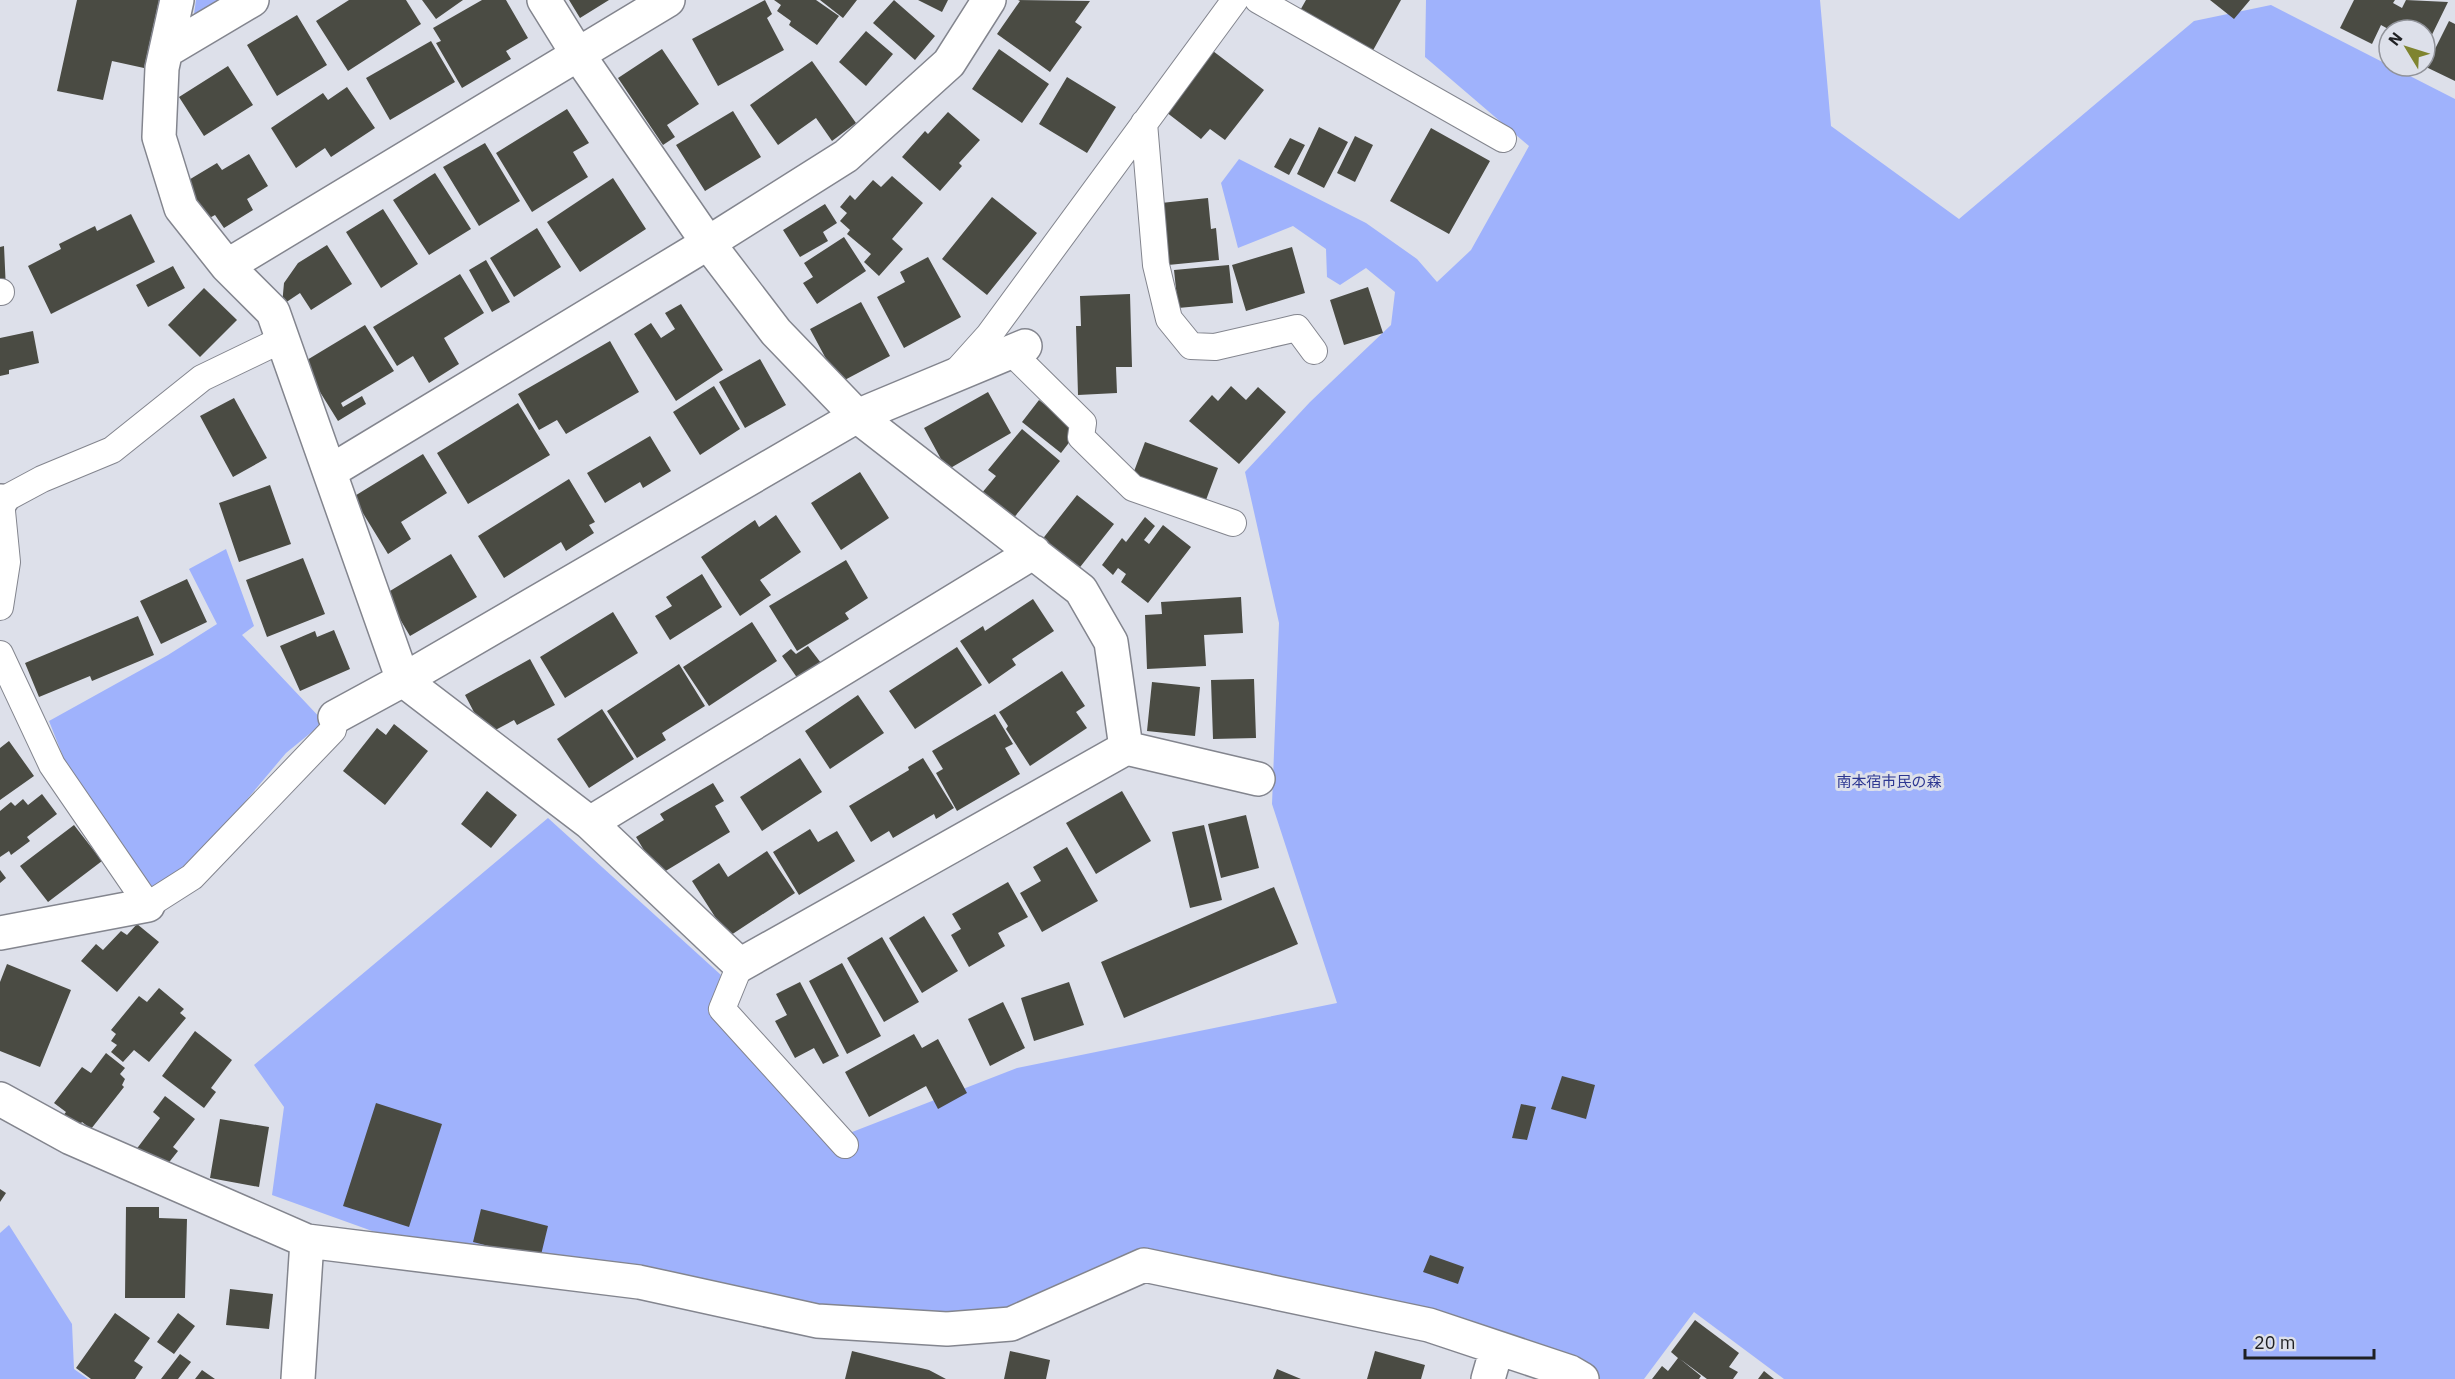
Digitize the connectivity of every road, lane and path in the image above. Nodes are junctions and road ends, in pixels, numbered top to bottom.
1 (177, 0) edge
2 (252, 0) edge
3 (544, 0) edge
4 (668, 0) edge
5 (988, 0) edge
6 (1235, 0) edge
7 (1258, 0) edge
8 (166, 51) junction
9 (577, 53) junction
10 (1144, 123) junction
11 (1503, 139) dead end
12 (708, 243) junction
13 (226, 266) junction
14 (281, 340) junction
15 (1018, 349) joint
16 (1314, 351) dead end
17 (952, 376) junction
18 (857, 416) junction
19 (331, 471) junction
20 (1, 501) edge
21 (1233, 523) dead end
22 (1034, 552) junction
23 (0, 607) edge
24 (0, 654) edge
25 (403, 680) junction
26 (335, 717) joint
27 (1126, 748) junction
28 (1258, 780) dead end
29 (590, 824) junction
30 (148, 905) junction
31 (0, 933) edge
32 (740, 965) junction
33 (0, 1099) edge
34 (845, 1145) dead end
35 (307, 1241) junction
36 (1497, 1348) junction
37 (298, 1379) edge
38 (1488, 1379) edge
39 (1582, 1379) edge

1 - 8 street
2 - 8 street
3 - 9 street
4 - 9 street
5 - 12 street
6 - 10 lane
7 - 11 lane
8 - 13 street
9 - 12 street
9 - 13 street
10 - 16 lane
10 - 17 lane
12 - 18 street
12 - 19 street
13 - 14 street
14 - 19 street
14 - 20 lane
15 - 17 street
15 - 21 lane
17 - 18 street
18 - 22 street
18 - 25 street
19 - 25 street
20 - 23 lane
22 - 27 street
22 - 29 street
24 - 30 lane
25 - 26 street
25 - 29 street
26 - 30 lane
27 - 28 street
27 - 32 street
29 - 32 street
30 - 31 street
32 - 34 lane
33 - 35 street
35 - 36 street
35 - 37 street
36 - 38 street
36 - 39 street

